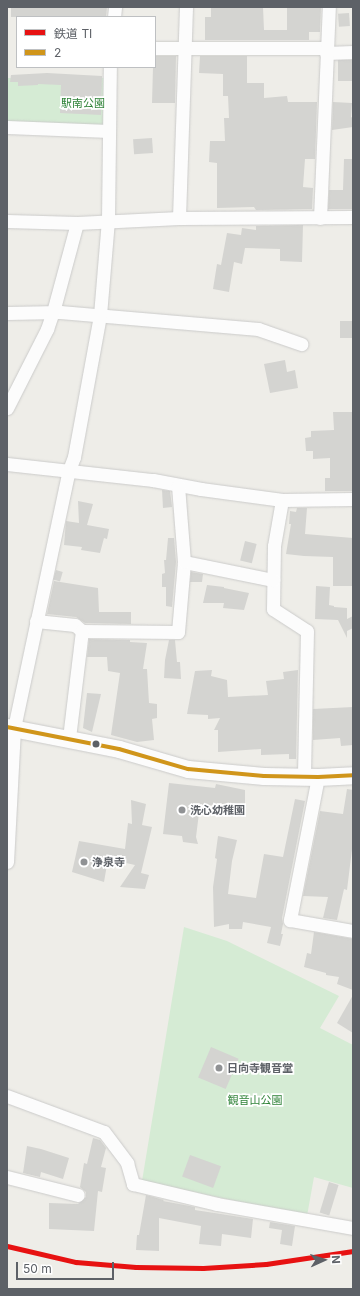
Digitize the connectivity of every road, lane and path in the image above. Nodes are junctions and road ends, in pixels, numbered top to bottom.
1 (186, 7) edge
2 (329, 7) edge
3 (156, 48) edge
4 (185, 49) junction
5 (327, 51) junction
6 (353, 52) edge
7 (110, 68) edge
8 (7, 127) edge
9 (109, 131) junction
10 (353, 217) edge
11 (179, 218) junction
12 (320, 218) junction
13 (108, 220) junction
14 (7, 221) edge
15 (77, 223) junction
16 (54, 312) junction
17 (7, 313) edge
18 (100, 315) junction
19 (301, 344) dead end
20 (7, 408) edge
21 (7, 464) edge
22 (69, 470) junction
23 (178, 485) junction
24 (353, 499) edge
25 (282, 500) junction
26 (184, 562) junction
27 (274, 580) junction
28 (36, 621) junction
29 (82, 631) junction
30 (11, 727) edge
31 (69, 738) junction
32 (353, 775) edge
33 (311, 777) junction
34 (7, 862) edge
35 (353, 931) edge
36 (7, 1096) edge
37 (7, 1177) edge
38 (78, 1196) dead end
39 (353, 1228) edge

1 - 4 street
2 - 5 street
3 - 4 street
4 - 5 street
4 - 11 street
5 - 6 street
5 - 12 street
7 - 9 street
8 - 9 street
9 - 13 street
10 - 12 street
11 - 12 street
11 - 13 street
13 - 15 street
13 - 18 street
14 - 15 street
15 - 16 street
16 - 17 street
16 - 18 street
16 - 20 street
18 - 19 street
18 - 22 street
21 - 22 street
22 - 23 street
22 - 28 street
23 - 25 street
23 - 26 street
24 - 25 street
25 - 27 street
26 - 27 street
26 - 29 street
27 - 33 street
28 - 29 street
28 - 30 street
29 - 31 street
30 - 31 street
30 - 34 street
31 - 33 street
32 - 33 street
33 - 35 street
36 - 39 street
37 - 38 street

